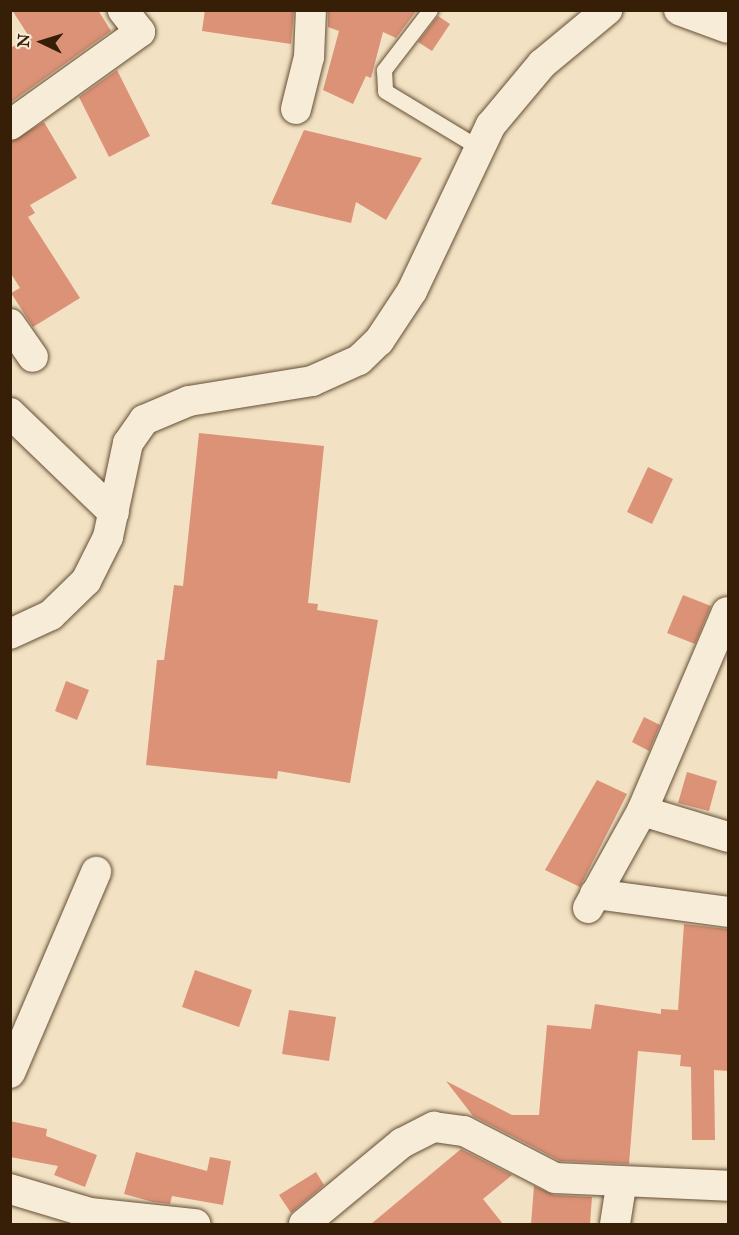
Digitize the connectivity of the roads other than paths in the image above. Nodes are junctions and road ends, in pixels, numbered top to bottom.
1 (311, 10) edge
2 (430, 10) edge
3 (607, 10) edge
4 (679, 10) edge
5 (139, 18) edge
6 (729, 28) edge
7 (296, 109) dead end
8 (10, 125) edge
9 (478, 147) junction
10 (10, 324) edge
11 (33, 357) dead end
12 (10, 413) edge
13 (114, 513) junction
14 (727, 612) dead end
15 (10, 634) edge
16 (642, 811) junction
17 (729, 837) edge
18 (96, 872) dead end
19 (729, 912) edge
20 (10, 1073) edge
21 (621, 1185) junction
22 (729, 1186) edge
23 (10, 1189) edge
24 (195, 1224) edge
25 (304, 1224) edge
26 (615, 1224) edge

1 - 7 street
2 - 9 lane
3 - 9 street
4 - 6 street
5 - 8 street
9 - 13 street
10 - 11 street
12 - 13 street
13 - 15 street
14 - 16 street
16 - 17 street
16 - 19 street
18 - 20 street
21 - 22 street
21 - 25 street
21 - 26 street
23 - 24 street

